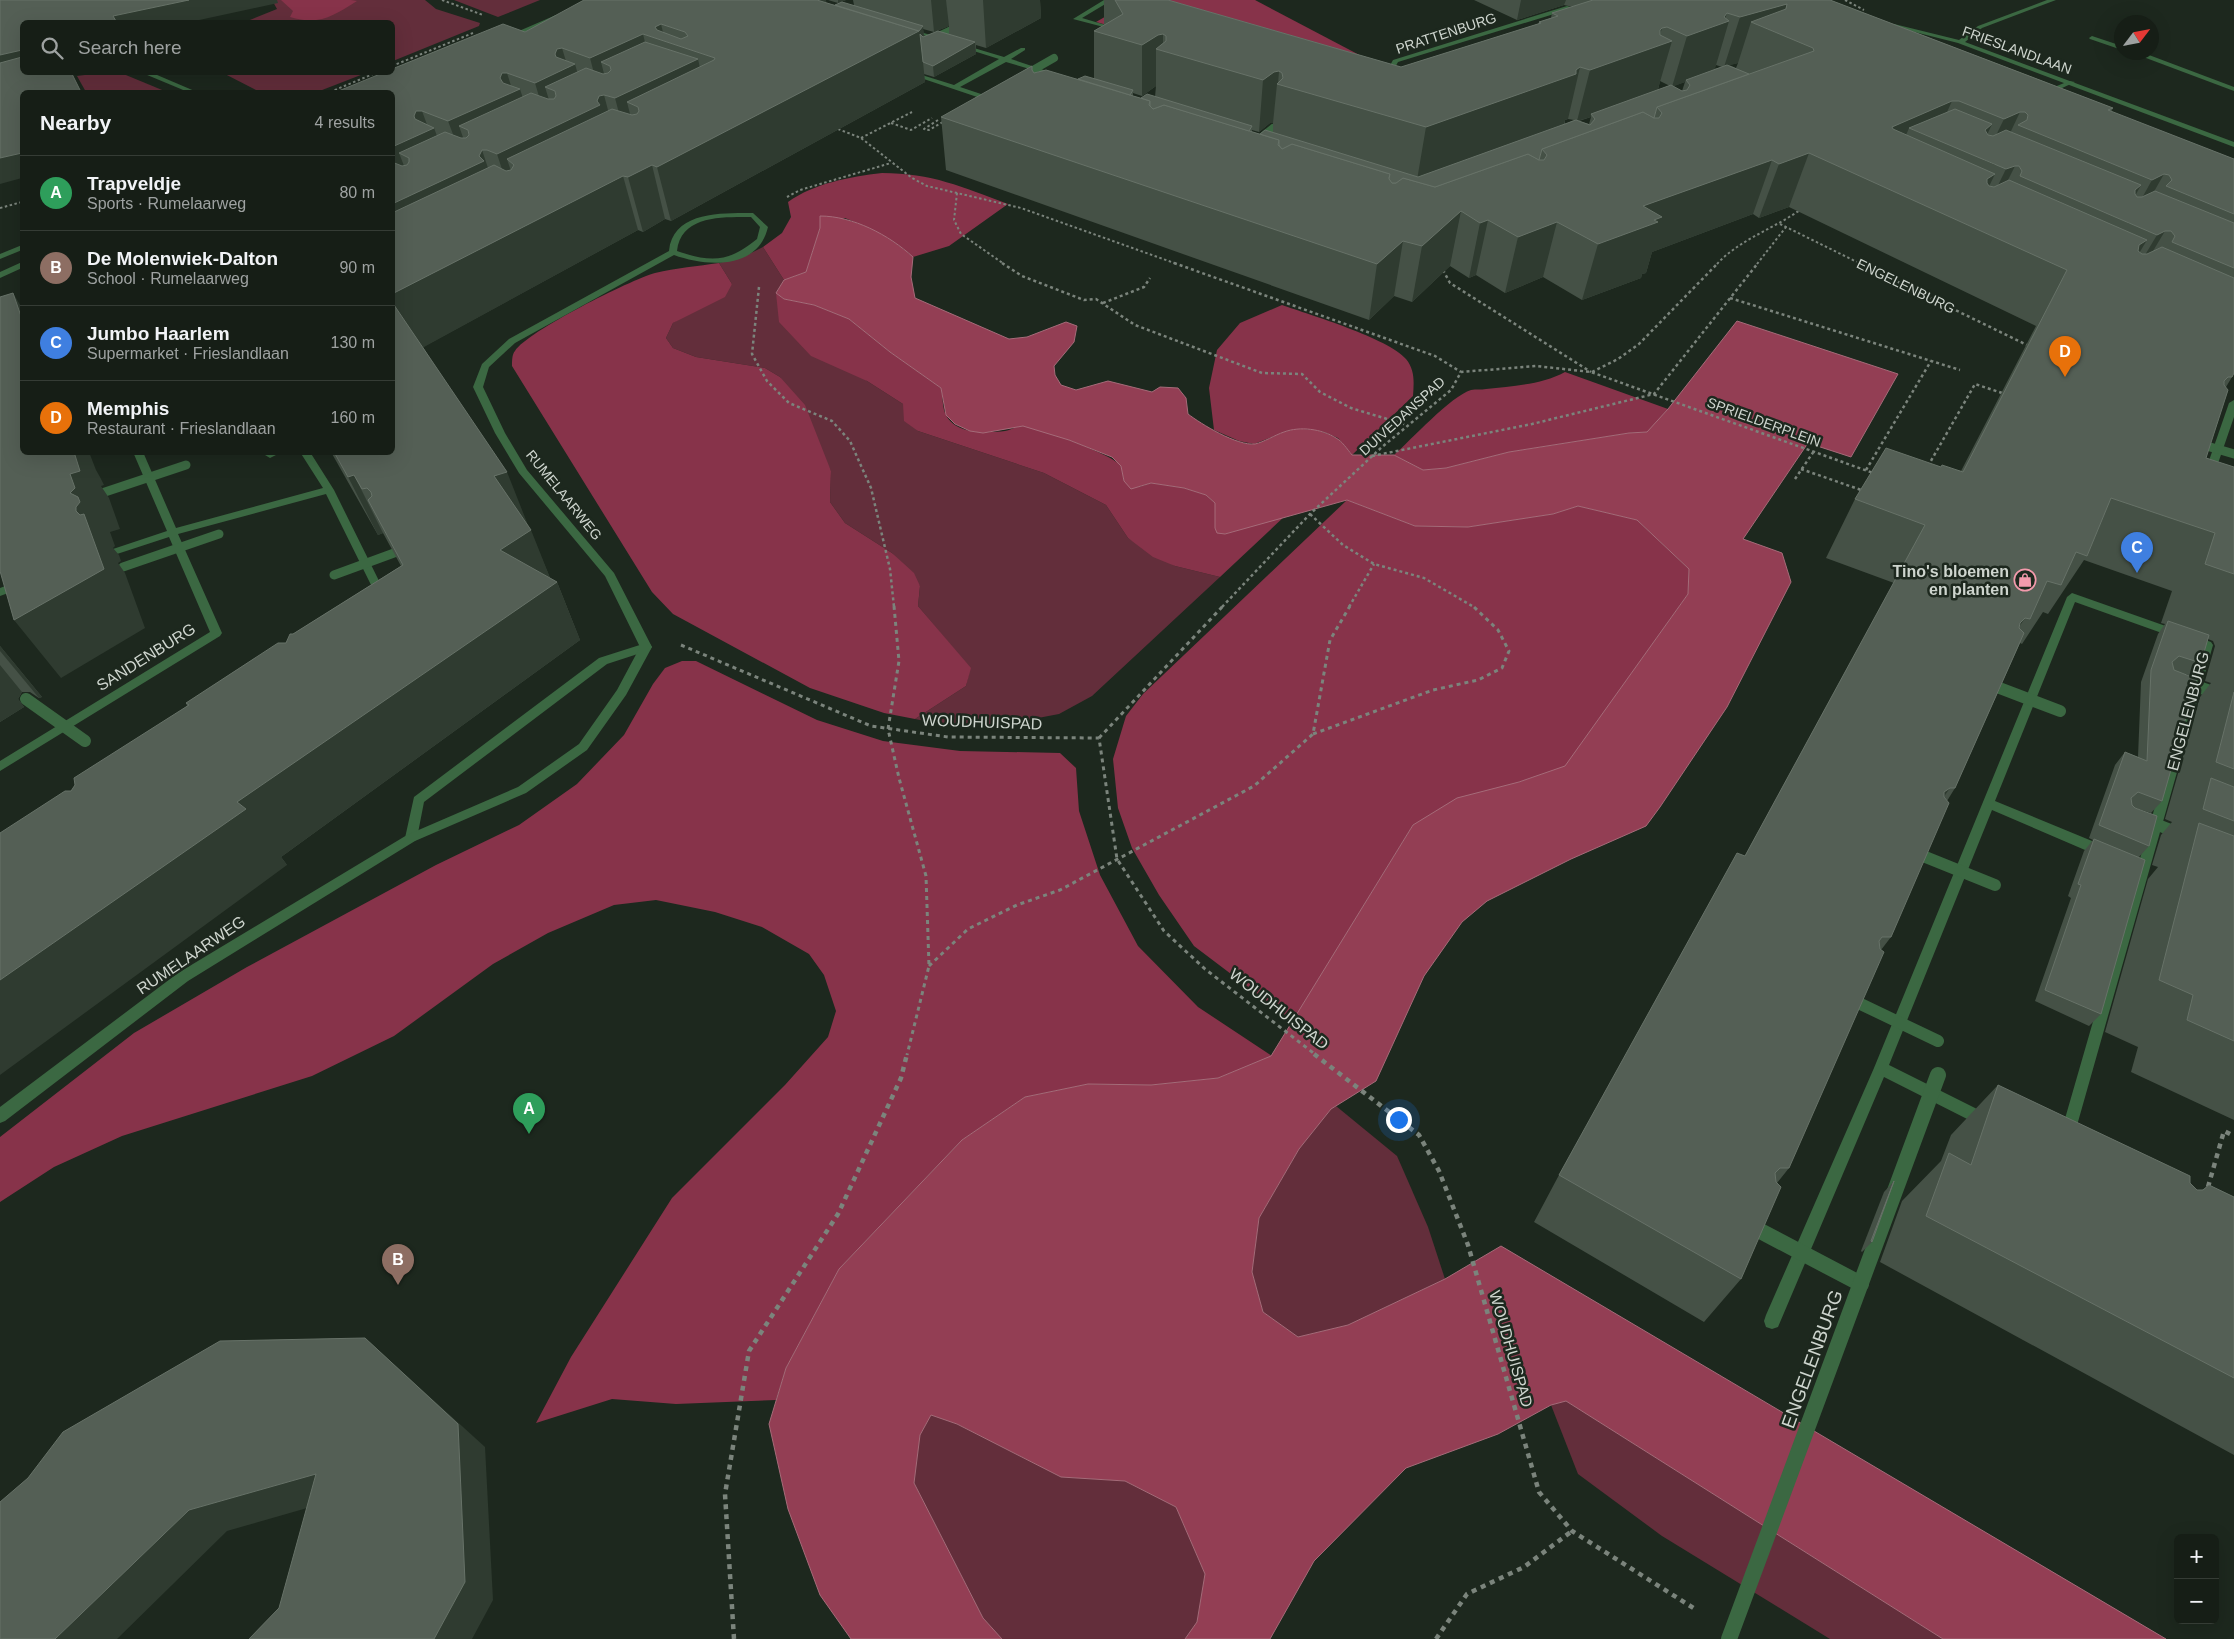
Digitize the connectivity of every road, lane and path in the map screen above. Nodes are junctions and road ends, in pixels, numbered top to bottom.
1 (442, 0) edge
2 (1109, 0) edge
3 (2053, 0) edge
4 (1590, 10) edge
5 (484, 15) dead end
6 (561, 15) edge
7 (1884, 24) edge
8 (903, 27) edge
9 (949, 31) dead end
10 (1123, 32) edge
11 (2092, 38) dead end
12 (500, 41) edge
13 (1960, 42) junction
14 (925, 43) edge
15 (2114, 45) edge
16 (1023, 49) dead end
17 (1054, 58) dead end
18 (1004, 59) junction
19 (2155, 60) edge
20 (900, 70) edge
21 (1026, 74) edge
22 (150, 75) edge
23 (371, 75) edge
24 (1070, 79) edge
25 (2071, 82) junction
26 (1407, 83) edge
27 (955, 87) junction
28 (2234, 89) edge
29 (187, 90) edge
30 (335, 90) edge
31 (2038, 96) edge
32 (1006, 103) edge
33 (1273, 128) edge
34 (838, 129) edge
35 (1248, 133) edge
36 (861, 138) junction
37 (1267, 139) edge
38 (1253, 144) edge
39 (2234, 145) edge
40 (891, 163) junction
41 (957, 193) junction
42 (20, 203) edge
43 (0, 208) edge
44 (1803, 208) edge
45 (753, 215) junction
46 (1780, 224) junction
47 (1786, 227) junction
48 (20, 248) edge
49 (673, 252) junction
50 (740, 256) junction
51 (0, 257) edge
52 (20, 266) edge
53 (1442, 268) edge
54 (0, 275) edge
55 (1150, 278) dead end
56 (1730, 298) junction
57 (1102, 303) junction
58 (2032, 348) edge
59 (1931, 361) junction
60 (1960, 370) dead end
61 (1461, 372) junction
62 (1591, 372) junction
63 (1654, 394) junction
64 (2009, 395) edge
65 (2234, 403) edge
66 (1408, 425) junction
67 (2191, 441) edge
68 (1814, 451) junction
69 (2234, 454) edge
70 (139, 455) edge
71 (307, 455) edge
72 (1372, 456) junction
73 (186, 464) dead end
74 (1802, 469) junction
75 (1866, 470) junction
76 (1926, 471) edge
77 (1883, 476) edge
78 (1795, 478) dead end
79 (2206, 484) edge
80 (329, 490) junction
81 (1871, 494) edge
82 (96, 495) dead end
83 (1310, 514) junction
84 (173, 532) junction
85 (219, 534) dead end
86 (117, 551) dead end
87 (394, 553) edge
88 (1374, 564) junction
89 (123, 567) dead end
90 (334, 575) dead end
91 (30, 581) edge
92 (0, 592) edge
93 (386, 604) edge
94 (646, 648) junction
95 (2170, 677) edge
96 (1989, 684) edge
97 (26, 699) dead end
98 (2231, 699) edge
99 (2060, 711) dead end
100 (888, 729) junction
101 (1314, 734) junction
102 (1099, 738) junction
103 (85, 741) dead end
104 (0, 766) edge
105 (1988, 803) junction
106 (2128, 813) edge
107 (411, 838) junction
108 (2194, 839) edge
109 (1914, 852) edge
110 (2116, 857) edge
111 (1117, 860) junction
112 (2139, 867) junction
113 (2159, 875) dead end
114 (1995, 885) dead end
115 (929, 966) junction
116 (1848, 998) edge
117 (1938, 1041) dead end
118 (1881, 1068) junction
119 (1938, 1075) dead end
120 (0, 1116) edge
121 (2001, 1128) edge
122 (2234, 1136) edge
123 (2063, 1148) edge
124 (2205, 1196) edge
125 (1747, 1224) edge
126 (1861, 1284) junction
127 (1772, 1321) dead end
128 (1572, 1531) junction
129 (1701, 1613) dead end
130 (734, 1639) edge
131 (1436, 1639) edge
132 (1730, 1639) edge

1 - 5 path
2 - 10 street
3 - 13 street
4 - 26 street, PRATTENBURG
6 - 12 street
7 - 13 street, FRIESLANDLAAN
8 - 18 street
9 - 14 street, bridge
11 - 15 street
13 - 25 street, FRIESLANDLAAN
16 - 18 street
17 - 21 street, bridge
18 - 24 street
18 - 27 street
19 - 28 street
20 - 27 street
22 - 29 street
23 - 30 path
25 - 31 street
25 - 39 street, FRIESLANDLAAN
27 - 32 street
27 - 36 path
33 - 38 street, bridge
34 - 36 path
35 - 37 street
36 - 40 path
40 - 41 path
40 - 45 path
41 - 57 path
41 - 61 path
42 - 43 path
44 - 46 path
45 - 49 street
45 - 50 street
46 - 47 path, ENGELENBURG
46 - 62 path
47 - 56 path
47 - 58 path, ENGELENBURG
48 - 51 street
49 - 50 street
49 - 94 street, RUMELAARWEG
50 - 100 path
52 - 54 street
53 - 62 path
55 - 57 path
56 - 59 path
56 - 63 path
57 - 66 path
59 - 60 path
59 - 75 path
61 - 62 path, DUIVEDANSPAD
61 - 66 path, DUIVEDANSPAD
62 - 63 path, SPRIELDERPLEIN
63 - 68 path, SPRIELDERPLEIN
63 - 72 path
64 - 76 path
65 - 79 street
66 - 72 path, DUIVEDANSPAD
67 - 69 street, bridge
68 - 74 path
68 - 75 path, SPRIELDERPLEIN
70 - 84 street, SANDENBURG
71 - 80 street
72 - 83 path, DUIVEDANSPAD
73 - 82 street, bridge
74 - 78 path
74 - 81 path
75 - 77 path, SPRIELDERPLEIN
80 - 84 street
80 - 93 street
83 - 88 path
83 - 102 path, DUIVEDANSPAD
84 - 86 street
84 - 104 street, SANDENBURG
85 - 89 street, bridge
87 - 90 street, bridge
88 - 101 path
88 - 101 path
91 - 92 street
94 - 100 path, WOUDHUISPAD
94 - 107 street, RUMELAARWEG
94 - 107 street
95 - 98 street, bridge
96 - 99 street, bridge
97 - 103 street, bridge
100 - 102 path, WOUDHUISPAD
100 - 115 path
101 - 111 path
102 - 111 path, WOUDHUISPAD
105 - 110 street
105 - 112 street, ENGELENBURG
105 - 118 street, ENGELENBURG
106 - 108 street, bridge
107 - 120 street, RUMELAARWEG
109 - 114 street, bridge
111 - 115 path
111 - 128 path, WOUDHUISPAD
112 - 113 street
112 - 123 street, ENGELENBURG
115 - 130 path
116 - 117 street, bridge
118 - 121 street
118 - 127 street, ENGELENBURG
119 - 126 street, ENGELENBURG, bridge
122 - 124 path
125 - 126 street, bridge
126 - 132 street, ENGELENBURG, bridge
128 - 129 path, WOUDHUISPAD
128 - 131 path

